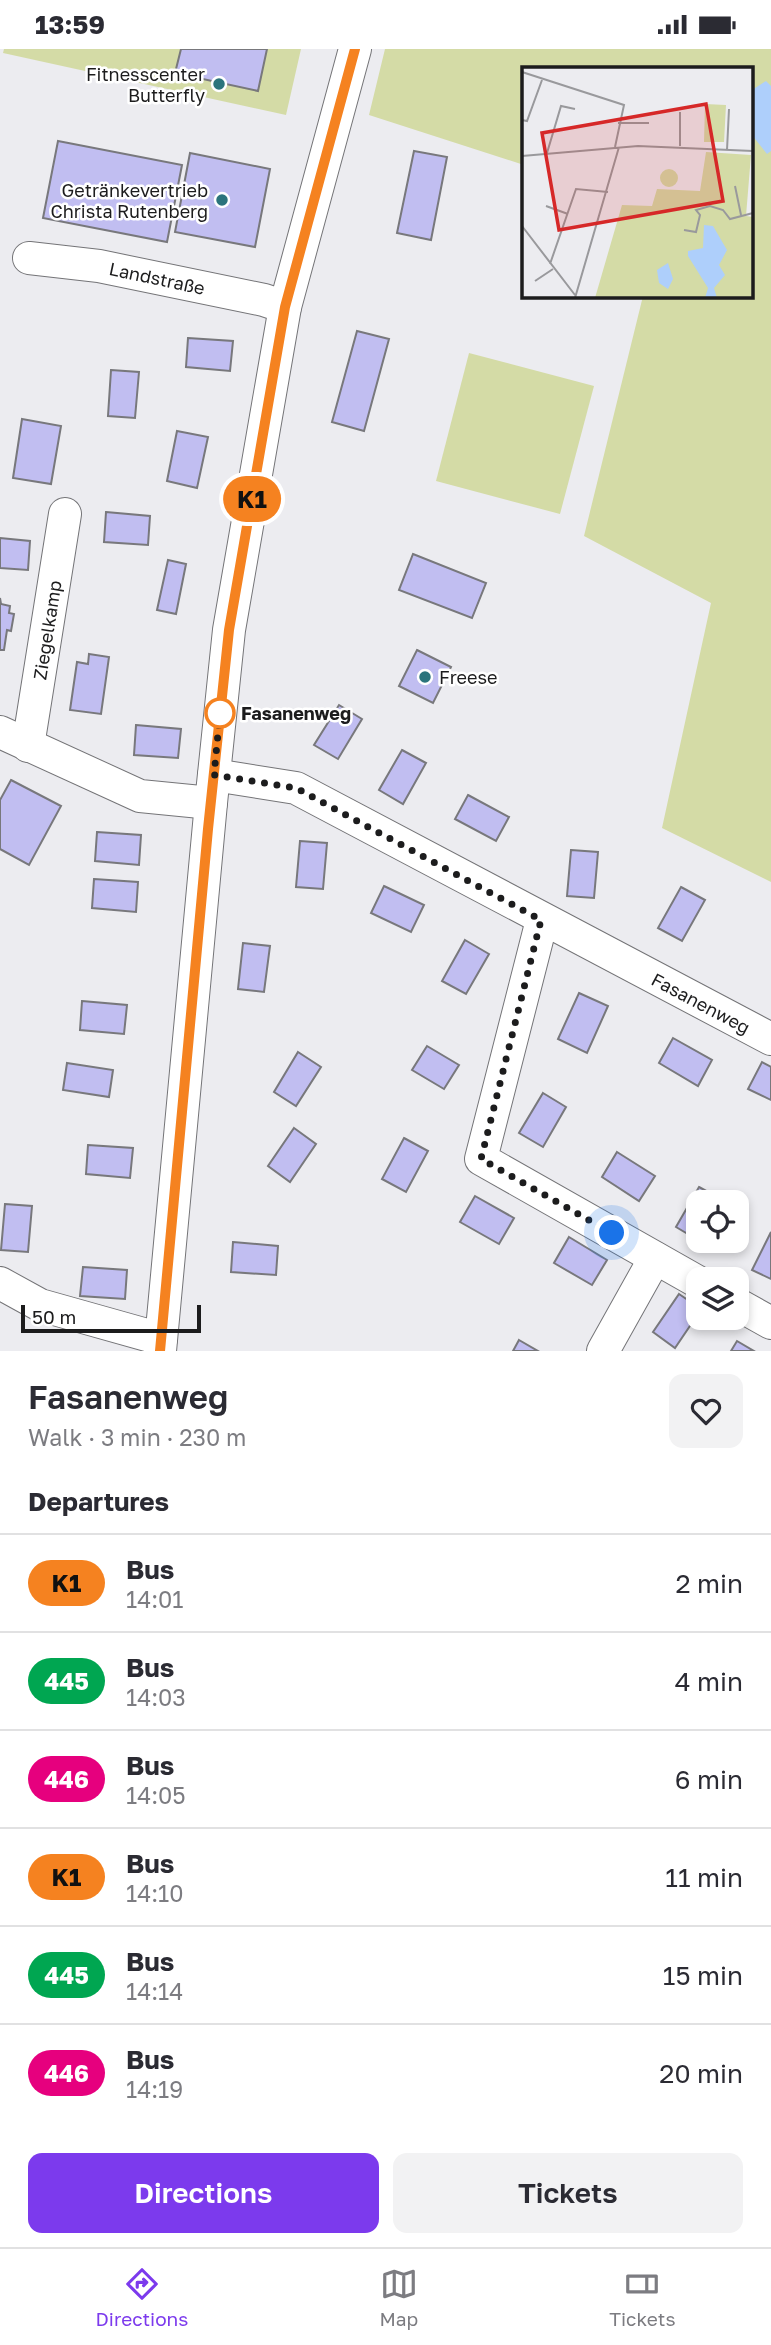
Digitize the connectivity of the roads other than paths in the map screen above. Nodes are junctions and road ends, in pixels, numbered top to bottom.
1 (355, 49) edge
2 (29, 258) dead end
3 (285, 307) junction
4 (65, 514) dead end
5 (0, 732) edge
6 (28, 746) junction
7 (212, 789) junction
8 (541, 920) junction
9 (771, 1039) edge
10 (655, 1258) junction
11 (686, 1275) edge
12 (0, 1283) edge
13 (749, 1311) edge
14 (771, 1323) edge
15 (160, 1345) edge
16 (603, 1351) edge

1 - 3 street
2 - 3 street, Landstraße
3 - 7 street
4 - 6 street, Ziegelkamp
5 - 6 street
6 - 7 street
7 - 8 street, Fasanenweg
7 - 15 street
8 - 9 street, Fasanenweg
8 - 10 street
10 - 11 street
10 - 16 street
12 - 15 street
13 - 14 street

